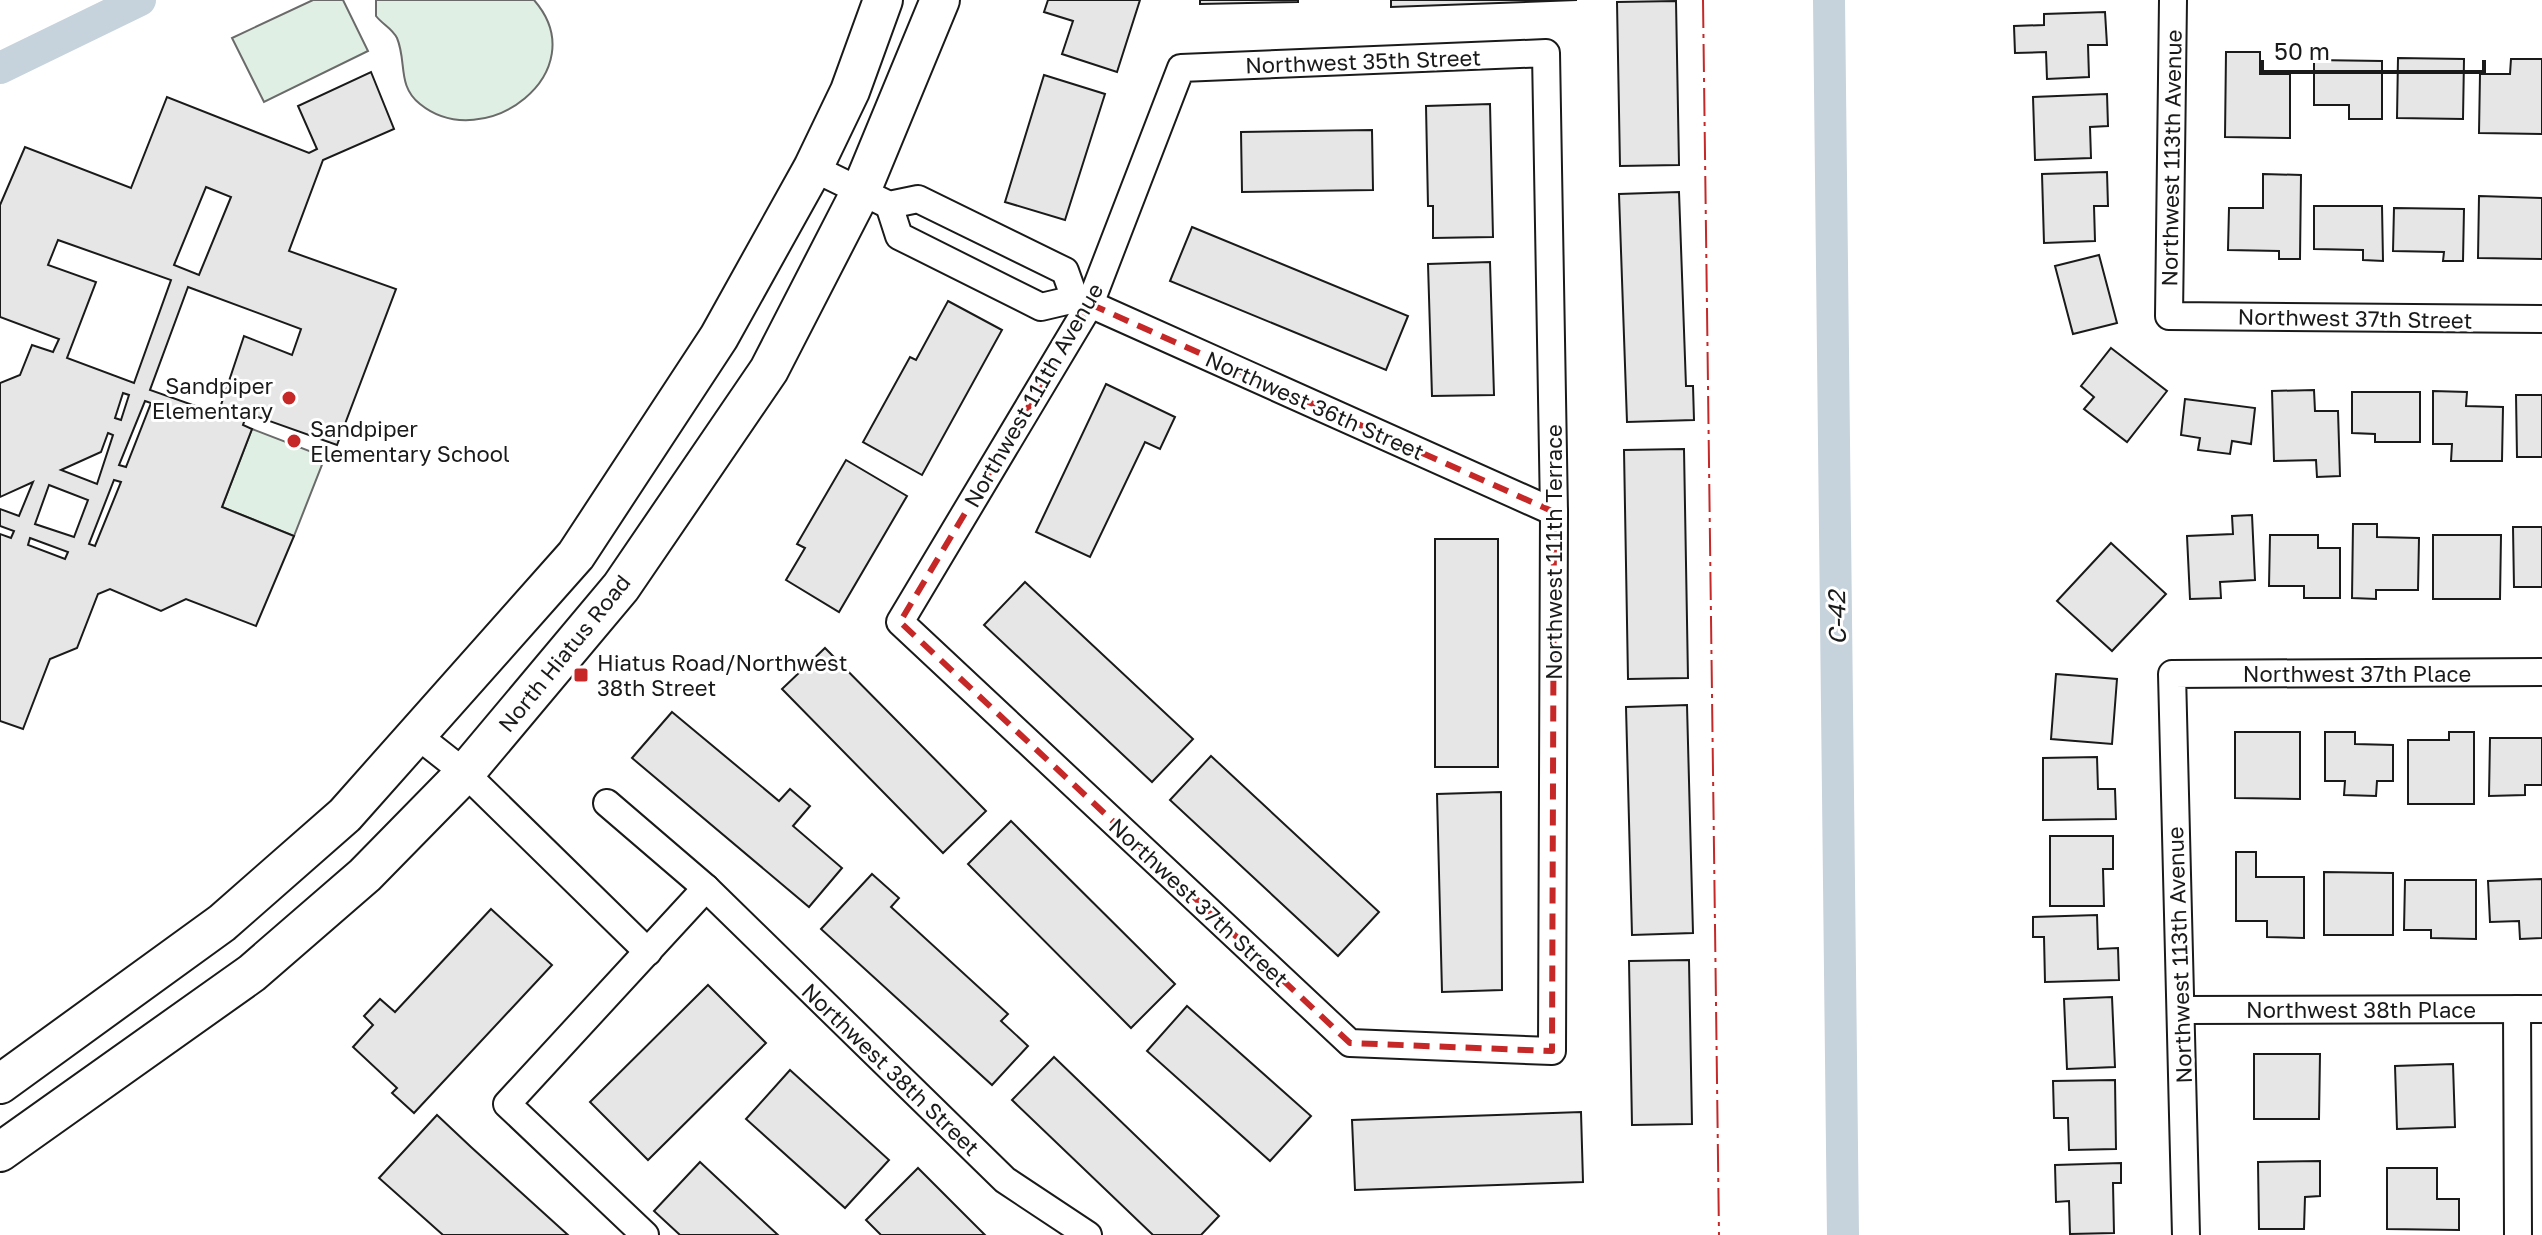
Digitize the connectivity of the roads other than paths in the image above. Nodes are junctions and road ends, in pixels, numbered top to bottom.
1 (883, 0) edge
2 (940, 0) edge
3 (2173, 0) edge
4 (1546, 53) joint
5 (1181, 68) joint
6 (813, 168) junction
7 (875, 198) junction
8 (1083, 301) junction
9 (2169, 316) joint
10 (2542, 319) edge
11 (1554, 512) junction
12 (900, 622) joint
13 (2542, 672) edge
14 (2172, 674) joint
15 (418, 736) junction
16 (465, 773) junction
17 (607, 803) dead end
18 (706, 888) junction
19 (648, 952) junction
20 (2529, 1009) edge
21 (2181, 1010) junction
22 (1552, 1051) joint
23 (0, 1084) edge
24 (0, 1152) edge
25 (645, 1235) edge
26 (1088, 1235) edge
27 (2186, 1235) edge
28 (2518, 1235) edge

1 - 6 main road
2 - 7 main road, North Hiatus Road
3 - 9 street, Northwest 113th Avenue
4 - 5 street, Northwest 35th Street
4 - 11 street, Northwest 111th Terrace
5 - 8 street, Northwest 111th Avenue
6 - 7 street
6 - 15 main road
7 - 8 street
7 - 8 street
7 - 16 main road, North Hiatus Road
8 - 11 street, Northwest 36th Street
8 - 12 street, Northwest 111th Avenue
9 - 10 street, Northwest 37th Street
11 - 22 street, Northwest 111th Terrace
12 - 22 street, Northwest 37th Street
13 - 14 street, Northwest 37th Place
14 - 21 street, Northwest 113th Avenue
15 - 16 street
15 - 23 main road
16 - 19 street
16 - 24 main road, North Hiatus Road
17 - 18 street, Northwest 38th Street
18 - 19 street
18 - 26 street, Northwest 38th Street
19 - 25 street
20 - 21 street, Northwest 38th Place
20 - 28 street
21 - 27 street, Northwest 113th Avenue

